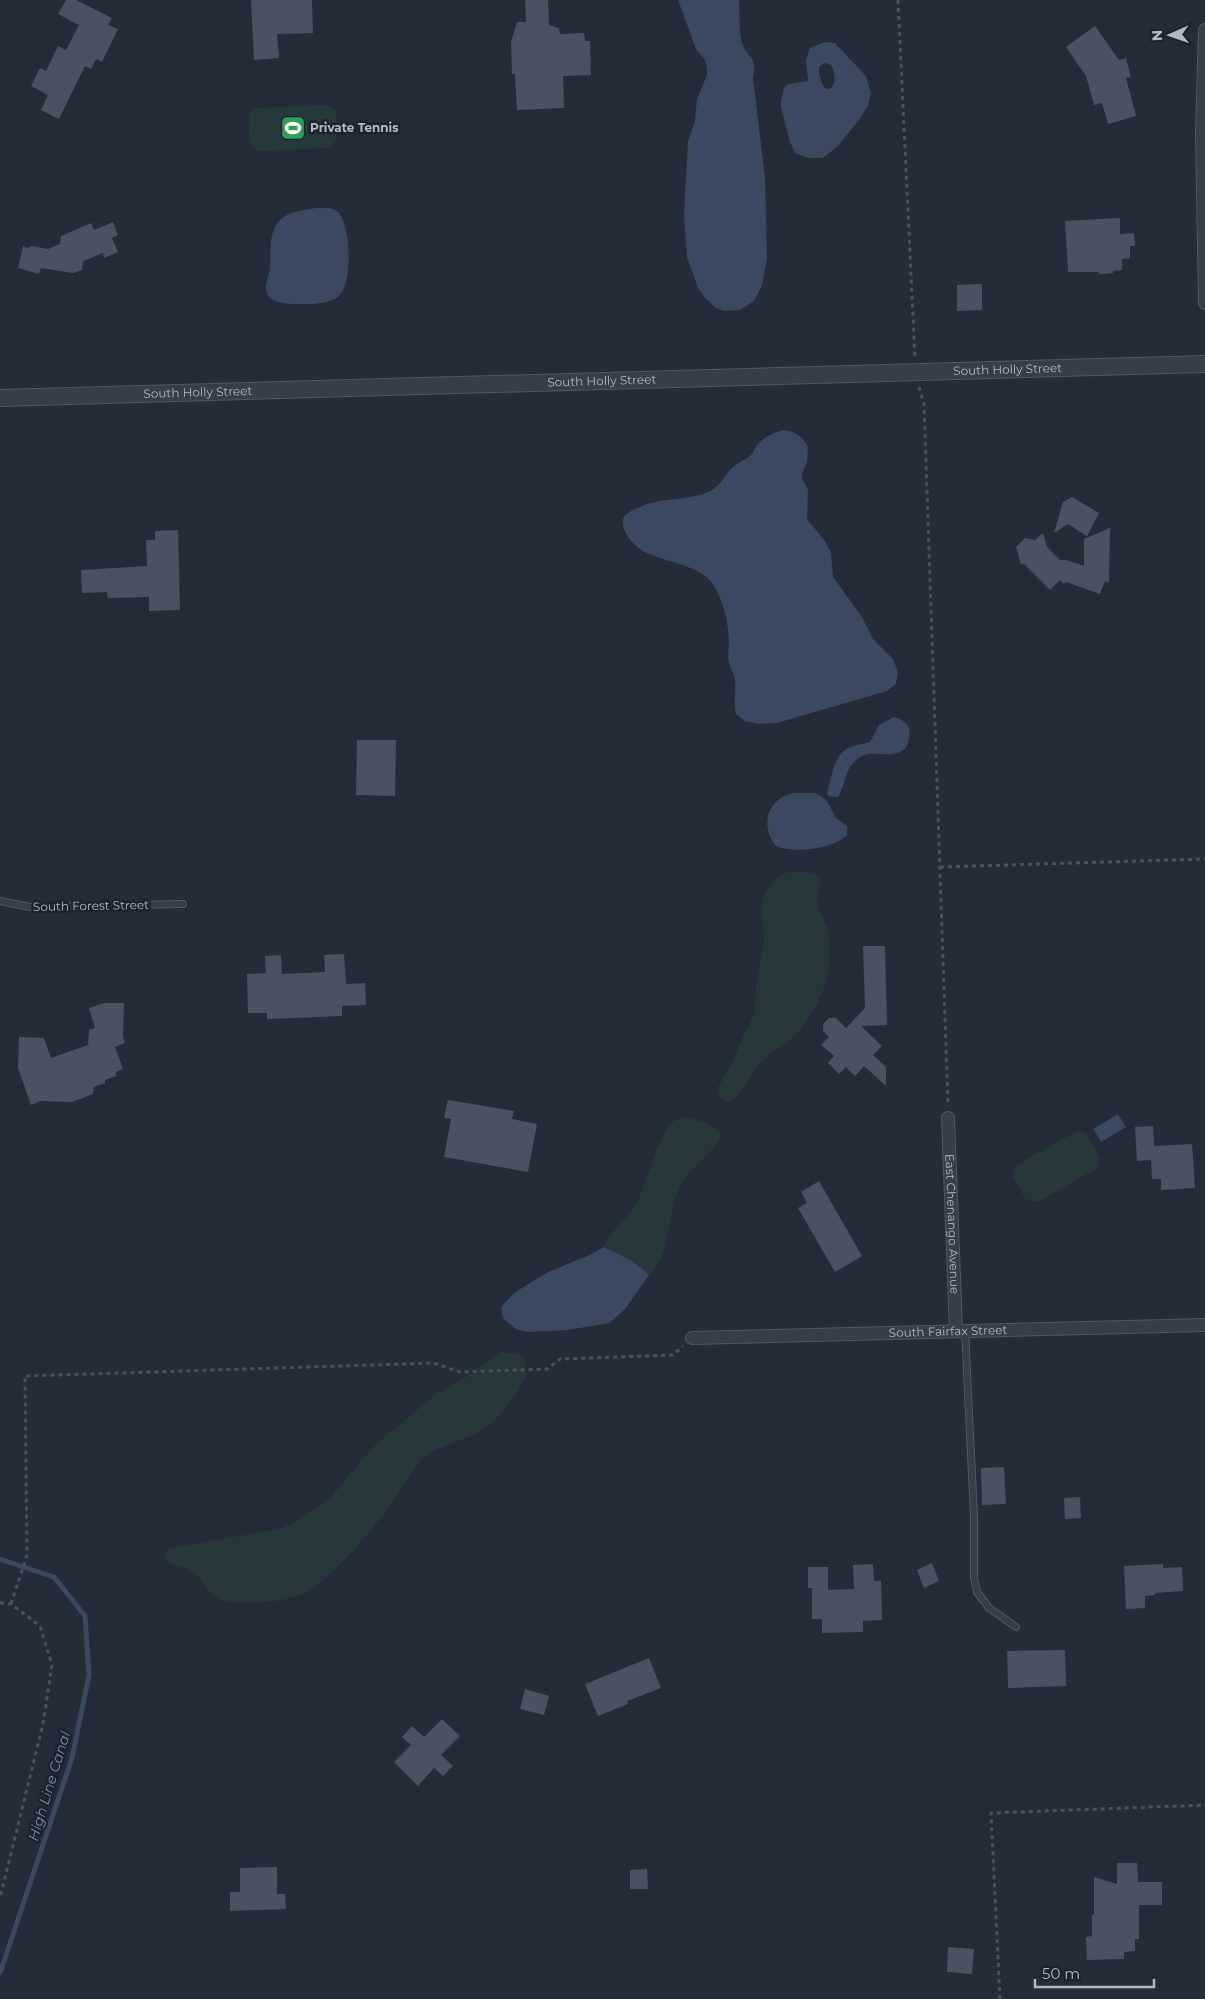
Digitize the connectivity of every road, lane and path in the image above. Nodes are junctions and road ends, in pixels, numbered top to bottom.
1 (898, 0) edge
2 (1205, 30) edge
3 (1205, 303) edge
4 (1205, 364) edge
5 (915, 371) junction
6 (0, 398) edge
7 (1205, 859) edge
8 (940, 867) junction
9 (0, 901) edge
10 (183, 904) dead end
11 (948, 1118) joint
12 (1205, 1324) edge
13 (961, 1331) junction
14 (692, 1338) joint
15 (0, 1602) edge
16 (11, 1604) junction
17 (1016, 1628) dead end
18 (1205, 1806) edge
19 (0, 1898) edge
20 (1000, 1999) edge

1 - 5 path
2 - 3 street
4 - 5 street, South Holly Street
5 - 6 street, South Holly Street
5 - 8 path
7 - 8 path
8 - 11 path
9 - 10 lane, South Forest Street
11 - 13 street, East Chenango Avenue
12 - 13 street, South Fairfax Street
13 - 14 street, South Fairfax Street
13 - 17 lane
14 - 16 path
15 - 16 path
16 - 19 path
18 - 20 path

